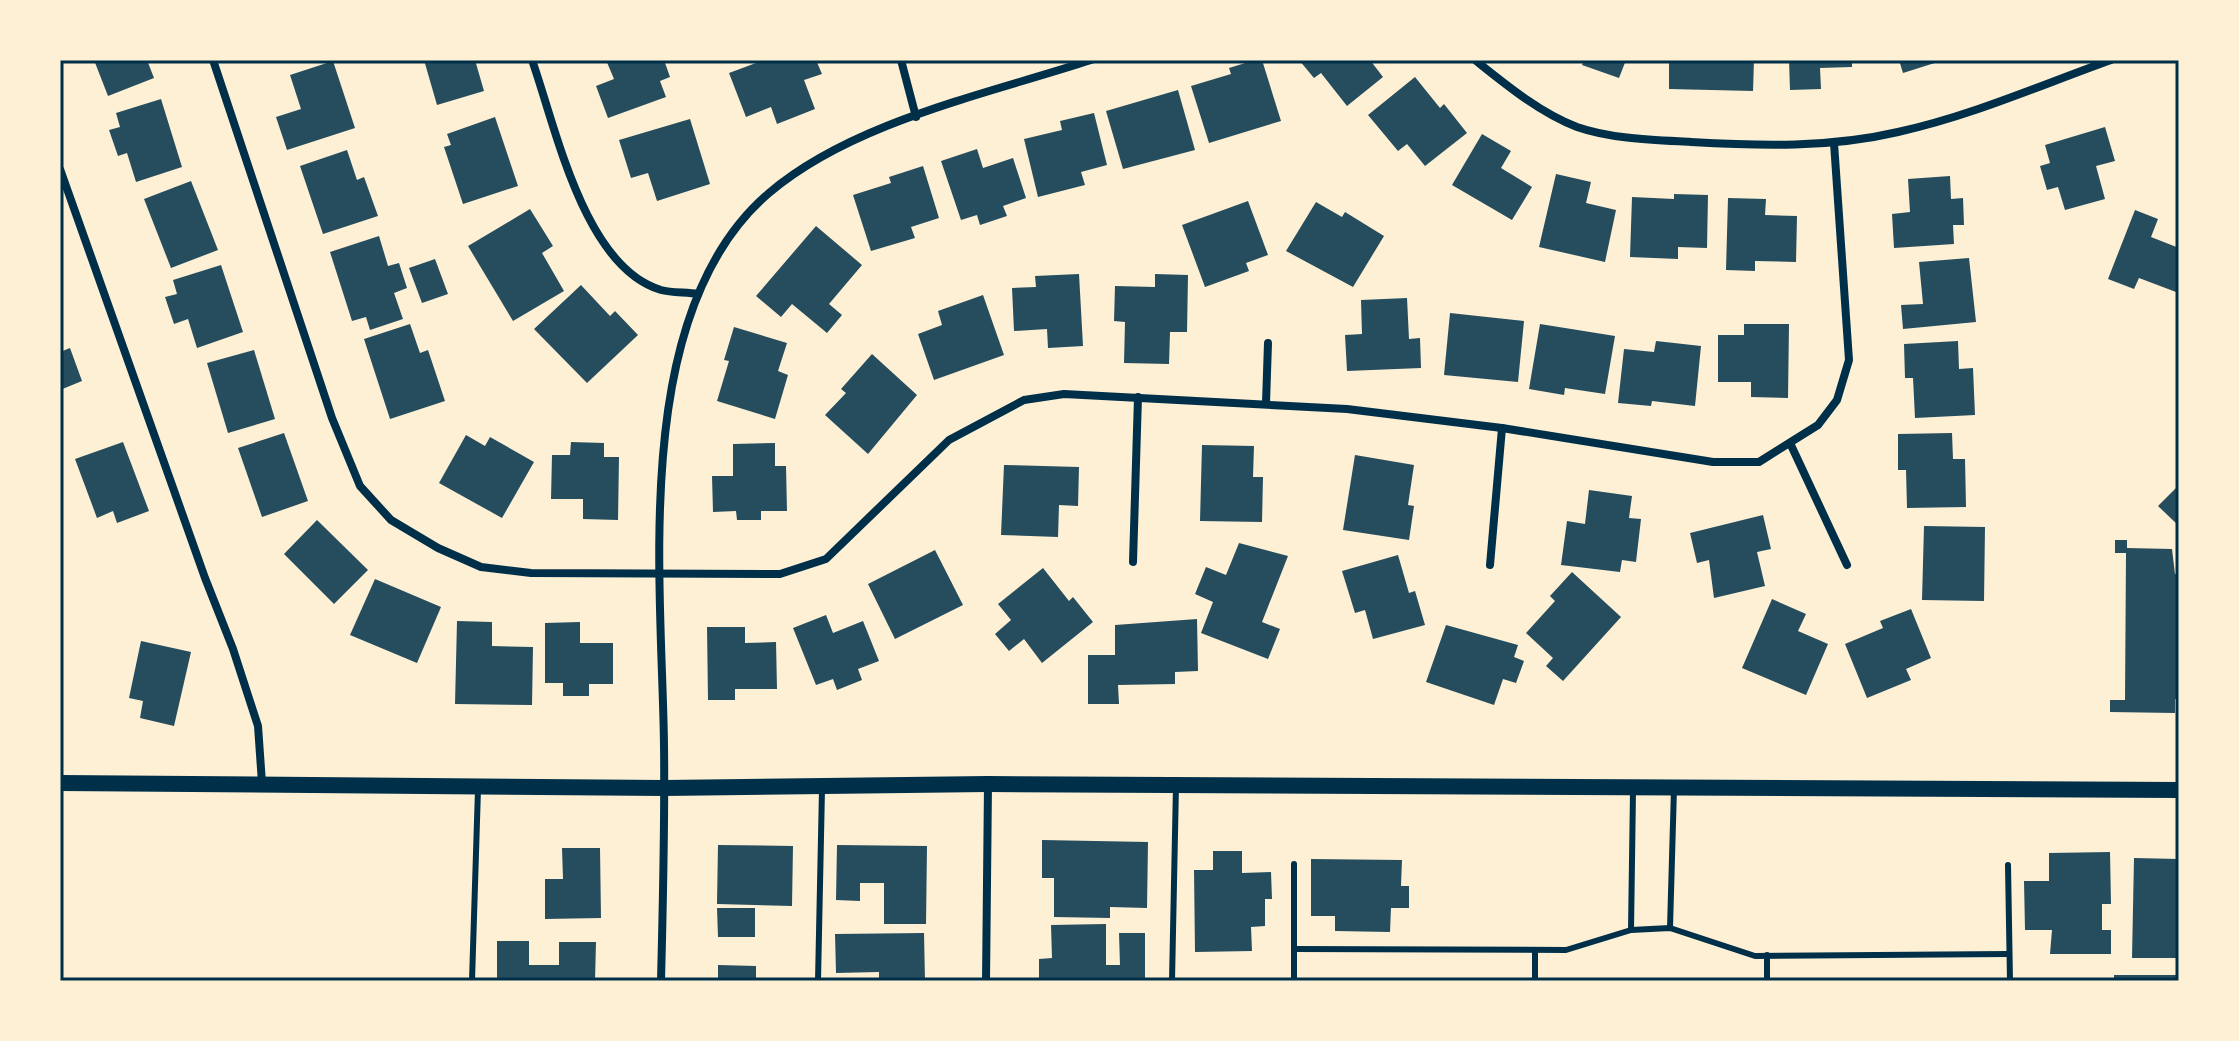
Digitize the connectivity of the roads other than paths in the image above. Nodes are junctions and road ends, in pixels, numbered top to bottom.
1 (213, 60) edge
2 (532, 60) edge
3 (901, 60) edge
4 (1091, 60) edge
5 (1475, 60) edge
6 (2111, 60) edge
7 (916, 117) junction
8 (1834, 143) junction
9 (60, 169) edge
10 (698, 294) junction
11 (1268, 343) dead end
12 (1138, 397) junction
13 (1266, 403) junction
14 (1502, 428) junction
15 (1790, 443) junction
16 (1133, 562) dead end
17 (1490, 565) dead end
18 (1847, 565) dead end
19 (659, 576) junction
20 (60, 783) edge
21 (262, 783) junction
22 (988, 784) junction
23 (1176, 785) junction
24 (478, 786) junction
25 (822, 787) junction
26 (1633, 787) junction
27 (664, 788) junction
28 (1674, 788) junction
29 (2179, 790) edge
30 (1294, 864) dead end
31 (2008, 865) dead end
32 (1670, 928) junction
33 (1631, 930) junction
34 (1294, 949) junction
35 (1535, 950) junction
36 (2008, 954) junction
37 (1767, 955) junction
38 (472, 981) edge
39 (661, 981) edge
40 (818, 981) edge
41 (986, 981) edge
42 (1172, 981) edge
43 (1294, 981) edge
44 (1535, 981) edge
45 (1767, 981) edge
46 (2010, 981) edge

1 - 19 street
2 - 10 street
3 - 7 street
4 - 7 street
5 - 8 street
6 - 8 street
7 - 10 street
8 - 15 street
9 - 21 street
10 - 19 street
11 - 13 street
12 - 13 street
12 - 16 street
12 - 19 street
13 - 14 street
14 - 15 street
14 - 17 street
15 - 18 street
19 - 27 street
20 - 21 main road
21 - 24 main road
22 - 23 main road
22 - 25 main road
22 - 41 street
23 - 26 main road
23 - 42 lane
24 - 27 main road
24 - 38 lane
25 - 27 main road
25 - 40 lane
26 - 28 main road
26 - 33 lane
27 - 39 street
28 - 29 main road
28 - 32 lane
30 - 34 lane
31 - 36 lane
32 - 33 lane
32 - 37 lane
33 - 35 lane
34 - 35 lane
34 - 43 lane
35 - 44 lane
36 - 37 lane
36 - 46 lane
37 - 45 lane

